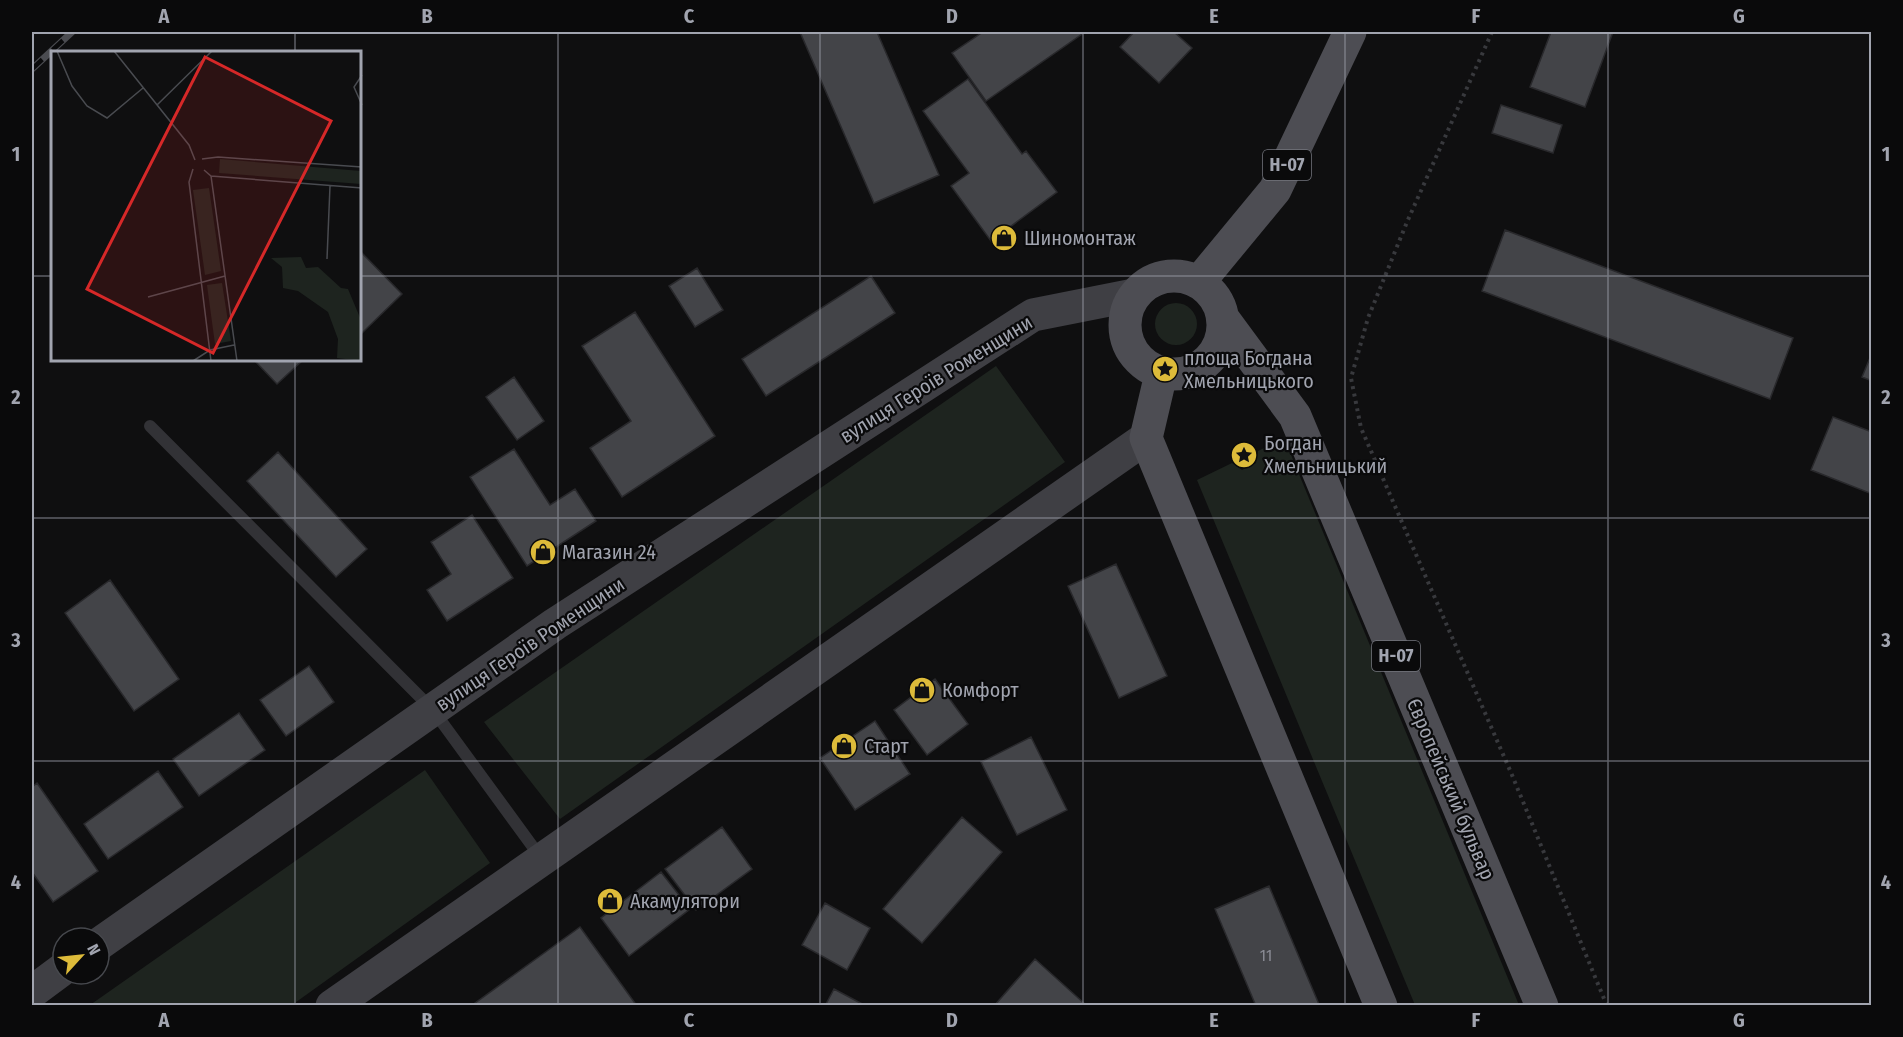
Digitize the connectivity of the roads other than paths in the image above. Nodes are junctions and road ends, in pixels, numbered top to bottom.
1 (1350, 32) edge
2 (1199, 282) junction
3 (1134, 295) junction
4 (1224, 321) junction
5 (1161, 374) junction
6 (150, 426) dead end
7 (1146, 438) junction
8 (433, 710) junction
9 (542, 859) junction
10 (111, 936) edge
11 (51, 978) edge
12 (32, 992) edge
13 (332, 1005) edge
14 (1381, 1005) edge
15 (1542, 1005) edge

1 - 2 main road, Н-07
2 - 3 main road
2 - 4 main road, Н-07
3 - 5 main road
3 - 8 street, вулиця Героїв Роменщини
4 - 5 main road
4 - 15 main road, Європейський бульвар / Н-07
5 - 7 main road
6 - 8 lane
7 - 9 street
7 - 14 main road
8 - 9 lane
8 - 10 street, вулиця Героїв Роменщини
9 - 13 street
11 - 12 street

